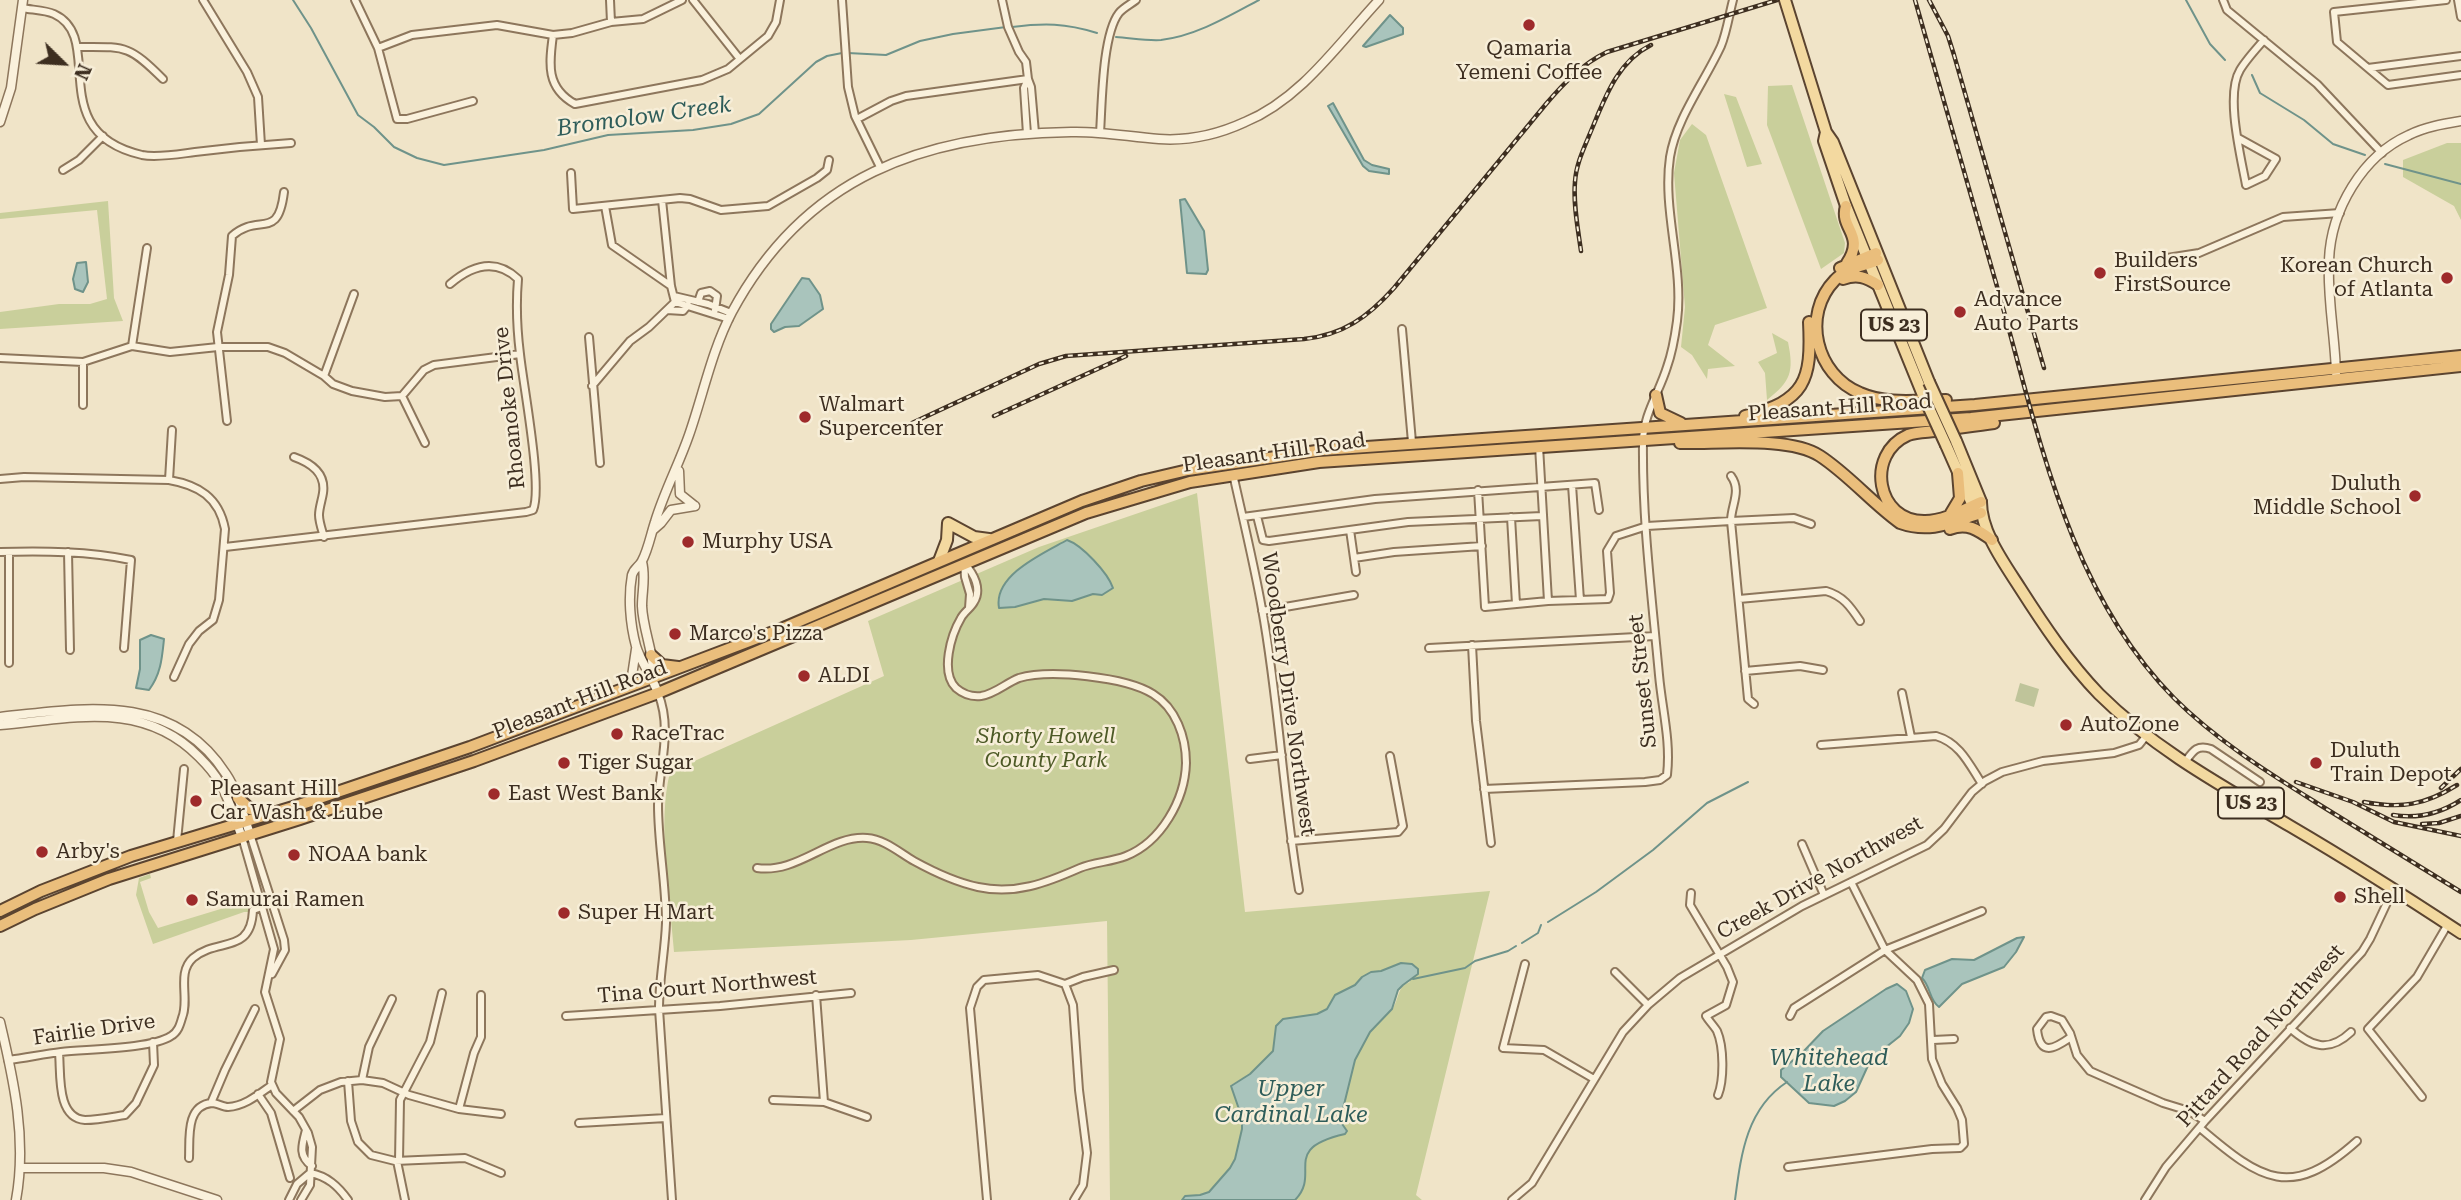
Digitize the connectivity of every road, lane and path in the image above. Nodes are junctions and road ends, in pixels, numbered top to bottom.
1 (203, 0) edge
2 (355, 0) edge
3 (610, 0) edge
4 (682, 0) edge
5 (693, 0) edge
6 (780, 0) edge
7 (842, 0) edge
8 (1002, 0) edge
9 (1136, 0) edge
10 (1379, 0) edge
11 (1732, 0) edge
12 (1785, 0) edge
13 (2223, 0) edge
14 (2446, 0) edge
15 (2458, 0) edge
16 (23, 4) edge
17 (2461, 17) edge
18 (611, 22) junction
19 (553, 35) junction
20 (2264, 40) junction
21 (77, 47) junction
22 (378, 48) junction
23 (2461, 56) edge
24 (739, 58) junction
25 (2368, 68) junction
26 (2461, 75) edge
27 (163, 79) dead end
28 (1028, 79) junction
29 (473, 101) dead end
30 (857, 119) junction
31 (2461, 121) edge
32 (0, 122) edge
33 (1826, 132) junction
34 (1031, 133) junction
35 (1100, 133) junction
36 (103, 136) junction
37 (2238, 138) junction
38 (292, 143) dead end
39 (261, 145) junction
40 (2382, 153) junction
41 (829, 160) dead end
42 (880, 167) junction
43 (63, 170) dead end
44 (571, 173) dead end
45 (284, 192) dead end
46 (662, 200) junction
47 (605, 206) junction
48 (1846, 206) junction
49 (2340, 213) junction
50 (147, 248) dead end
51 (1872, 258) junction
52 (2167, 258) dead end
53 (1847, 263) junction
54 (450, 284) dead end
55 (1878, 285) junction
56 (671, 286) junction
57 (354, 294) dead end
58 (675, 299) junction
59 (698, 304) junction
60 (688, 305) junction
61 (667, 310) junction
62 (715, 310) junction
63 (730, 316) junction
64 (1402, 329) dead end
65 (589, 337) dead end
66 (132, 346) junction
67 (218, 347) junction
68 (1819, 347) junction
69 (520, 354) junction
70 (2461, 356) edge
71 (0, 358) edge
72 (83, 362) junction
73 (2461, 366) edge
74 (2336, 374) junction
75 (324, 376) junction
76 (1924, 384) junction
77 (592, 386) junction
78 (1656, 395) junction
79 (402, 396) junction
80 (2057, 398) junction
81 (83, 405) dead end
82 (2087, 407) junction
83 (227, 421) dead end
84 (1720, 422) junction
85 (1687, 425) junction
86 (1644, 428) junction
87 (172, 430) dead end
88 (1643, 441) junction
89 (1412, 442) junction
90 (425, 443) dead end
91 (1951, 443) junction
92 (1539, 446) junction
93 (295, 457) dead end
94 (680, 461) junction
95 (600, 463) dead end
96 (1232, 469) junction
97 (1840, 472) junction
98 (1958, 473) junction
99 (1731, 476) dead end
100 (0, 479) edge
101 (169, 480) junction
102 (1572, 485) junction
103 (1541, 486) junction
104 (1478, 490) junction
105 (1979, 507) junction
106 (1599, 510) dead end
107 (1949, 515) junction
108 (1257, 516) junction
109 (1542, 516) junction
110 (1243, 517) junction
111 (1511, 517) junction
112 (1480, 518) junction
113 (1731, 522) junction
114 (1811, 524) dead end
115 (1647, 526) junction
116 (653, 530) junction
117 (1350, 530) junction
118 (324, 537) junction
119 (989, 539) junction
120 (1992, 540) junction
121 (1482, 546) junction
122 (225, 547) junction
123 (0, 552) edge
124 (9, 552) junction
125 (68, 552) junction
126 (1354, 558) junction
127 (939, 561) junction
128 (642, 562) junction
129 (964, 563) junction
130 (1356, 572) dead end
131 (1354, 595) dead end
132 (1739, 598) junction
133 (1580, 600) junction
134 (1548, 601) junction
135 (1516, 604) junction
136 (1262, 611) junction
137 (1860, 621) dead end
138 (1655, 636) junction
139 (1472, 645) junction
140 (636, 646) junction
141 (124, 648) dead end
142 (1429, 648) dead end
143 (70, 650) dead end
144 (651, 655) junction
145 (9, 663) dead end
146 (680, 667) junction
147 (1823, 670) dead end
148 (1745, 671) junction
149 (174, 677) dead end
150 (653, 678) junction
151 (620, 690) junction
152 (658, 693) junction
153 (1902, 693) dead end
154 (1754, 704) dead end
155 (0, 717) edge
156 (0, 725) edge
157 (2147, 735) junction
158 (1911, 737) junction
159 (1821, 745) dead end
160 (1282, 755) junction
161 (1390, 756) dead end
162 (1250, 759) dead end
163 (2185, 762) junction
164 (184, 769) dead end
165 (2260, 782) dead end
166 (1982, 784) junction
167 (1484, 789) junction
168 (238, 798) junction
169 (277, 811) junction
170 (241, 822) junction
171 (246, 835) junction
172 (177, 841) junction
173 (1290, 841) junction
174 (1491, 844) dead end
175 (1802, 844) dead end
176 (757, 869) dead end
177 (1851, 883) junction
178 (1299, 890) dead end
179 (2393, 890) junction
180 (1691, 893) dead end
181 (1824, 895) junction
182 (0, 902) edge
183 (14, 904) junction
184 (262, 907) junction
185 (0, 911) edge
186 (1982, 911) dead end
187 (2448, 924) junction
188 (0, 926) edge
189 (2461, 933) edge
190 (1885, 950) junction
191 (1719, 954) junction
192 (1525, 964) dead end
193 (1114, 970) dead end
194 (1615, 972) dead end
195 (268, 979) junction
196 (1065, 984) junction
197 (442, 993) dead end
198 (851, 993) dead end
199 (481, 995) dead end
200 (816, 995) junction
201 (391, 999) dead end
202 (1648, 1004) junction
203 (255, 1009) dead end
204 (659, 1009) junction
205 (566, 1016) dead end
206 (1790, 1016) dead end
207 (0, 1022) edge
208 (2290, 1028) junction
209 (2351, 1032) dead end
210 (2071, 1037) junction
211 (1933, 1040) junction
212 (1954, 1040) dead end
213 (153, 1042) junction
214 (59, 1052) junction
215 (8, 1060) junction
216 (1594, 1079) junction
217 (362, 1080) junction
218 (348, 1081) junction
219 (272, 1085) junction
220 (402, 1091) junction
221 (258, 1094) junction
222 (1718, 1096) dead end
223 (2422, 1097) dead end
224 (773, 1100) dead end
225 (824, 1102) junction
226 (211, 1103) junction
227 (459, 1109) junction
228 (293, 1111) junction
229 (501, 1114) dead end
230 (867, 1117) dead end
231 (666, 1118) junction
232 (579, 1123) dead end
233 (2203, 1124) junction
234 (306, 1130) junction
235 (2357, 1141) dead end
236 (189, 1158) dead end
237 (398, 1161) junction
238 (1788, 1167) dead end
239 (21, 1168) junction
240 (311, 1170) junction
241 (501, 1173) dead end
242 (290, 1178) dead end
243 (300, 1181) junction
244 (309, 1186) junction
245 (16, 1200) edge
246 (218, 1200) edge
247 (289, 1200) edge
248 (301, 1200) edge
249 (348, 1200) edge
250 (405, 1200) edge
251 (672, 1200) edge
252 (987, 1200) edge
253 (1074, 1200) edge
254 (1512, 1200) edge
255 (2145, 1200) edge

1 - 39 street
2 - 22 street
3 - 18 street
4 - 18 street
5 - 24 street
6 - 24 street
7 - 30 street
8 - 28 street
9 - 35 street
10 - 35 street
11 - 78 street, Sunset Street
12 - 33 main road, US 23
13 - 20 street
14 - 25 street
15 - 17 street
16 - 21 street
16 - 32 street
18 - 19 street
19 - 22 street
19 - 24 street
20 - 37 street
20 - 40 street
21 - 27 street
21 - 36 street
22 - 29 street
23 - 25 street
25 - 26 street
28 - 30 street
28 - 34 street
30 - 42 street
31 - 40 street
33 - 48 main road, US 23
33 - 51 main road, US 23
34 - 35 street
34 - 42 street
36 - 39 street
36 - 43 street
37 - 37 street
38 - 39 street
40 - 49 street
41 - 46 street
42 - 63 street
44 - 47 street
45 - 67 street
46 - 47 street
46 - 56 street
47 - 56 street
48 - 51 main road, US 23
48 - 53 highway
49 - 52 street
49 - 74 street
50 - 66 street
51 - 53 highway
51 - 55 main road, US 23
51 - 68 highway
51 - 76 main road, US 23
53 - 84 highway
54 - 69 street, Rhoanoke Drive
55 - 68 highway
55 - 76 main road, US 23
56 - 58 street
57 - 75 street
58 - 59 street
58 - 60 street
58 - 61 street
59 - 60 street
59 - 62 street
59 - 62 street
60 - 61 street
61 - 77 street
62 - 63 street
63 - 94 street
64 - 89 street
65 - 77 street
66 - 67 street
66 - 72 street
67 - 75 street
67 - 83 street
68 - 80 highway
69 - 79 street
69 - 118 street, Rhoanoke Drive
70 - 74 highway, Pleasant Hill Road
71 - 72 street
72 - 81 street
73 - 74 highway, Pleasant Hill Road
74 - 80 highway, Pleasant Hill Road
74 - 82 highway, Pleasant Hill Road
75 - 79 street
76 - 91 main road, US 23, bridge
77 - 95 street
78 - 85 highway
78 - 86 street, Sunset Street
79 - 90 street
80 - 84 highway, Pleasant Hill Road
82 - 88 highway, Pleasant Hill Road
82 - 107 highway
84 - 85 highway, Pleasant Hill Road
85 - 86 highway, Pleasant Hill Road
86 - 88 street, Sunset Street
86 - 89 highway, Pleasant Hill Road
87 - 101 street
88 - 92 highway, Pleasant Hill Road
88 - 97 highway
88 - 115 street, Sunset Street
89 - 96 highway, Pleasant Hill Road
91 - 98 main road, US 23
91 - 105 main road, US 23
92 - 96 highway, Pleasant Hill Road
92 - 103 street
93 - 118 street
94 - 116 street
94 - 116 street
96 - 110 street, Woodberry Drive Northwest
96 - 119 highway, Pleasant Hill Road
96 - 129 highway, Pleasant Hill Road
97 - 105 highway
97 - 120 highway
98 - 105 main road, US 23
98 - 107 highway
99 - 113 street
100 - 101 street
101 - 122 street
102 - 103 street
102 - 106 street
102 - 133 street
103 - 104 street
103 - 109 street
104 - 108 street
104 - 112 street
105 - 107 highway
105 - 120 main road, US 23
108 - 110 street
108 - 117 street
109 - 111 street
109 - 134 street
110 - 136 street, Woodberry Drive Northwest
111 - 112 street
111 - 135 street
112 - 117 street
112 - 121 street
113 - 114 street
113 - 115 street
113 - 132 street
115 - 133 street
115 - 138 street, Sunset Street
116 - 128 street
117 - 126 street
118 - 122 street, Rhoanoke Drive
119 - 127 highway, Pleasant Hill Road
119 - 127 main road
120 - 157 main road, US 23
121 - 126 street
121 - 135 street
122 - 149 street
123 - 124 street
124 - 125 street
124 - 145 street
125 - 141 street
125 - 143 street
126 - 130 street
127 - 146 highway, Pleasant Hill Road
128 - 140 street
128 - 144 street
129 - 152 highway, Pleasant Hill Road
129 - 176 street
131 - 136 street
132 - 137 street
132 - 148 street
133 - 134 street
134 - 135 street
136 - 160 street, Woodberry Drive Northwest
138 - 139 street
138 - 167 street, Sunset Street
139 - 142 street
139 - 167 street
140 - 150 street
140 - 151 street
144 - 146 highway
144 - 150 street
146 - 150 highway, Pleasant Hill Road
147 - 148 street
148 - 154 street
150 - 151 highway, Pleasant Hill Road
150 - 152 street
151 - 169 highway, Pleasant Hill Road
152 - 171 highway, Pleasant Hill Road
152 - 204 street
153 - 158 street
155 - 168 street
156 - 170 street
157 - 163 main road, US 23
157 - 166 street, Creek Drive Northwest
158 - 159 street
158 - 166 street
160 - 162 street
160 - 173 street, Woodberry Drive Northwest
161 - 173 street
163 - 165 street
163 - 179 main road, US 23
164 - 172 street
166 - 177 street, Creek Drive Northwest
167 - 174 street
168 - 169 highway
168 - 170 street
169 - 170 highway, Pleasant Hill Road
170 - 171 street
170 - 172 highway, Pleasant Hill Road
171 - 184 street
171 - 188 highway, Pleasant Hill Road
171 - 195 street
172 - 183 highway, Pleasant Hill Road
173 - 178 street, Woodberry Drive Northwest
175 - 181 street
177 - 181 street, Creek Drive Northwest
177 - 190 street
179 - 187 main road, US 23
179 - 208 street, Pittard Road Northwest
180 - 191 street
181 - 191 street, Creek Drive Northwest
182 - 183 highway
183 - 185 highway, Pleasant Hill Road
184 - 195 street
184 - 213 street, Fairlie Drive
186 - 190 street
187 - 189 main road, US 23
187 - 223 street
190 - 206 street
190 - 211 street
191 - 202 street, Creek Drive Northwest
191 - 222 street
192 - 216 street
193 - 196 street
194 - 202 street
195 - 219 street
196 - 252 street
196 - 253 street
197 - 220 street
198 - 200 street, Tina Court Northwest
199 - 227 street
200 - 204 street, Tina Court Northwest
200 - 225 street
201 - 217 street
202 - 216 street, Creek Drive Northwest
203 - 226 street
204 - 205 street, Tina Court Northwest
204 - 231 street
207 - 215 street
208 - 209 street
208 - 233 street, Pittard Road Northwest
210 - 210 street
210 - 233 street
211 - 212 street
211 - 238 street
213 - 214 street, Fairlie Drive
213 - 214 street
214 - 215 street, Fairlie Drive
215 - 239 street
216 - 254 street, Creek Drive Northwest
217 - 218 street
217 - 220 street
218 - 228 street
218 - 237 street
219 - 221 street
219 - 228 street
220 - 227 street
220 - 237 street
221 - 226 street
221 - 242 street
224 - 225 street
225 - 230 street
226 - 236 street
227 - 229 street
228 - 234 street
231 - 232 street
231 - 251 street
233 - 235 street
233 - 255 street, Pittard Road Northwest
234 - 240 street
234 - 240 street
237 - 241 street
237 - 250 street
239 - 245 street
239 - 246 street
240 - 243 street
240 - 244 street
240 - 249 street
243 - 244 street
243 - 247 street
244 - 248 street

